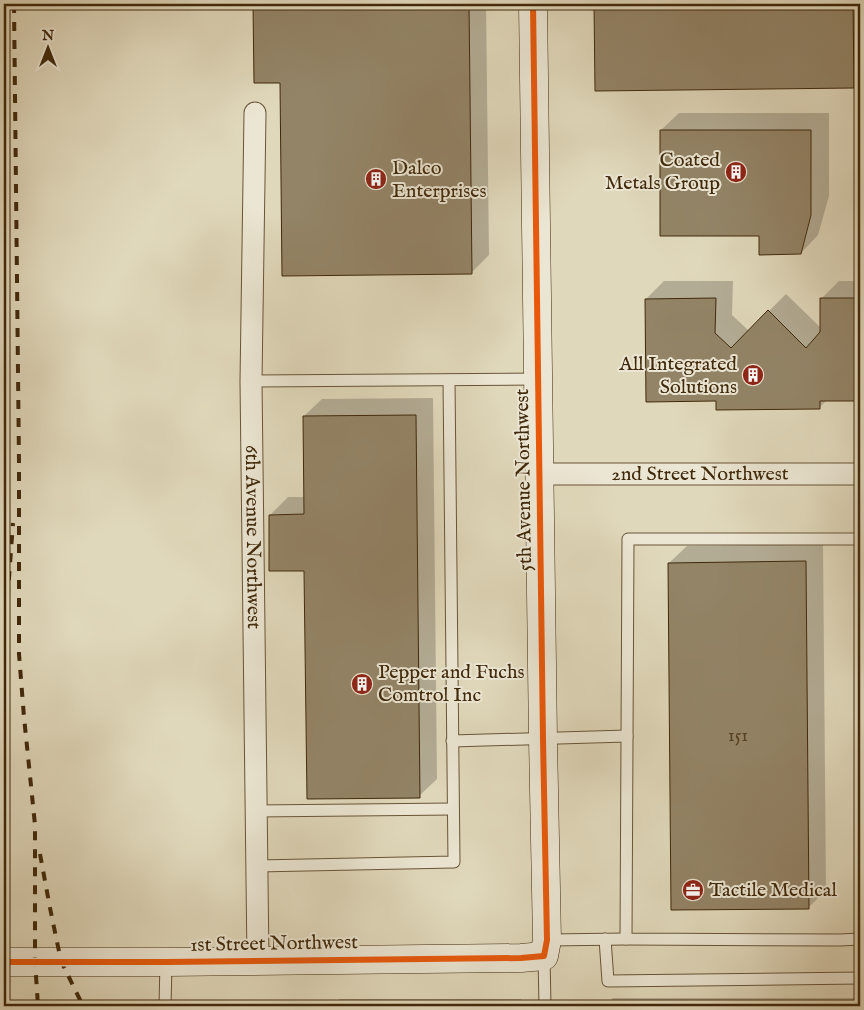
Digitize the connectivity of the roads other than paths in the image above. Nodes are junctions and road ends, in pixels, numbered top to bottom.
1 (534, 4) edge
2 (255, 113) dead end
3 (538, 379) junction
4 (449, 380) junction
5 (251, 381) junction
6 (540, 474) junction
7 (860, 474) edge
8 (860, 539) edge
9 (627, 736) junction
10 (543, 739) junction
11 (452, 741) junction
12 (453, 809) junction
13 (256, 811) junction
14 (257, 866) junction
15 (605, 939) junction
16 (626, 939) junction
17 (860, 939) edge
18 (545, 948) junction
19 (258, 961) junction
20 (4, 962) edge
21 (166, 962) junction
22 (860, 978) edge
23 (165, 1006) edge
24 (544, 1006) edge

1 - 3 street, 5th Avenue Northwest
2 - 5 street, 6th Avenue Northwest
3 - 4 lane
3 - 6 street, 5th Avenue Northwest
4 - 5 lane
4 - 11 lane
5 - 13 street, 6th Avenue Northwest
6 - 7 street, 2nd Street Northwest
6 - 10 street, 5th Avenue Northwest
8 - 9 lane
9 - 10 lane
9 - 16 lane
10 - 11 lane
10 - 18 street, 5th Avenue Northwest
11 - 12 lane
12 - 13 lane
12 - 14 lane
13 - 14 street, 6th Avenue Northwest
14 - 19 street, 6th Avenue Northwest
15 - 16 lane
15 - 18 lane
15 - 22 lane
16 - 17 lane
18 - 19 street, 1st Street Northwest
18 - 24 lane
19 - 21 street, 1st Street Northwest
20 - 21 street, 1st Street Northwest
21 - 23 lane

